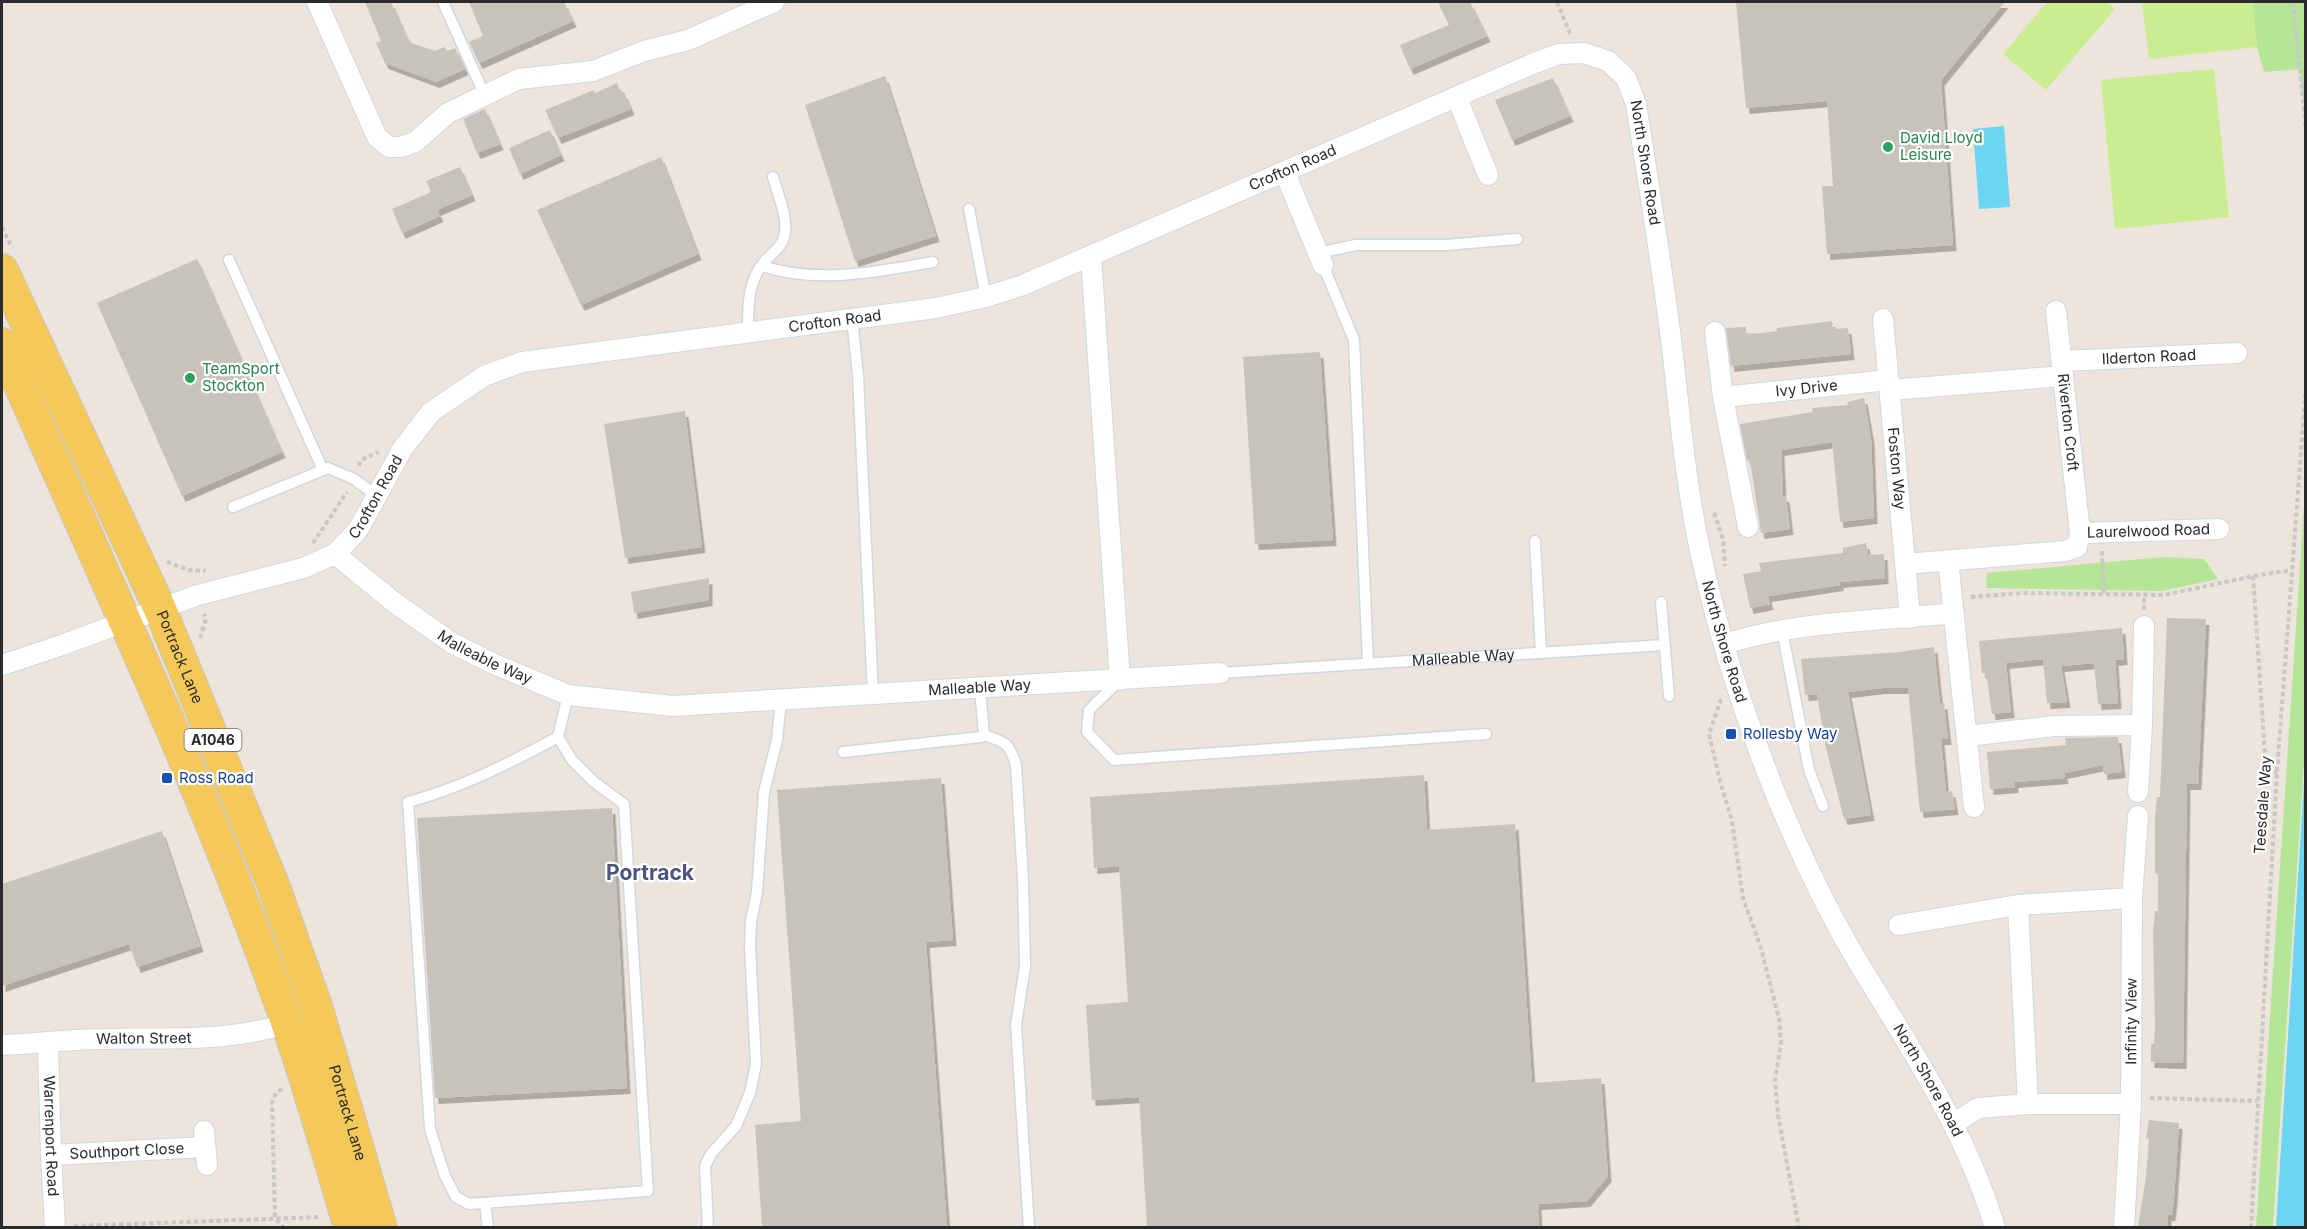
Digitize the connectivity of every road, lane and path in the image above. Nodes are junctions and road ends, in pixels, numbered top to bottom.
1 (317, 2) edge
2 (443, 2) edge
3 (774, 2) edge
4 (1557, 2) edge
5 (2293, 2) edge
6 (1571, 36) dead end
7 (1559, 54) joint
8 (485, 96) junction
9 (1457, 98) junction
10 (2306, 130) edge
11 (1285, 173) junction
12 (1488, 175) dead end
13 (773, 177) dead end
14 (969, 209) dead end
15 (1517, 239) dead end
16 (1091, 256) junction
17 (1320, 259) junction
18 (229, 260) dead end
19 (933, 262) dead end
20 (762, 266) junction
21 (2, 270) edge
22 (986, 297) junction
23 (2056, 311) dead end
24 (852, 319) junction
25 (1883, 319) dead end
26 (1715, 332) dead end
27 (748, 333) junction
28 (2, 344) edge
29 (2238, 353) dead end
30 (2062, 368) junction
31 (1889, 385) junction
32 (2306, 385) edge
33 (1723, 397) junction
34 (323, 470) junction
35 (345, 496) dead end
36 (378, 496) junction
37 (233, 507) dead end
38 (1748, 527) dead end
39 (2219, 529) dead end
40 (2079, 533) junction
41 (2101, 533) junction
42 (1535, 542) dead end
43 (309, 548) dead end
44 (335, 554) junction
45 (1948, 560) junction
46 (1905, 564) junction
47 (189, 570) dead end
48 (213, 570) dead end
49 (2291, 570) junction
50 (2253, 576) junction
51 (2104, 594) junction
52 (1661, 602) dead end
53 (1953, 606) junction
54 (160, 609) junction
55 (1910, 618) junction
56 (126, 622) junction
57 (2144, 626) dead end
58 (1782, 630) junction
59 (1725, 644) junction
60 (1665, 645) junction
61 (1541, 652) junction
62 (1368, 663) junction
63 (2, 665) edge
64 (1220, 673) joint
65 (1736, 677) junction
66 (1120, 680) junction
67 (980, 688) junction
68 (873, 694) junction
69 (568, 695) junction
70 (1669, 696) dead end
71 (781, 700) junction
72 (2142, 725) junction
73 (1486, 734) dead end
74 (984, 735) junction
75 (1967, 736) junction
76 (558, 737) junction
77 (843, 752) dead end
78 (2277, 772) junction
79 (2138, 792) dead end
80 (1823, 806) dead end
81 (1974, 807) dead end
82 (2138, 816) dead end
83 (2132, 898) junction
84 (2018, 905) junction
85 (1899, 925) dead end
86 (287, 1023) junction
87 (48, 1044) junction
88 (2, 1045) edge
89 (291, 1086) dead end
90 (2131, 1101) junction
91 (2257, 1101) junction
92 (2028, 1104) junction
93 (1955, 1123) junction
94 (205, 1148) dead end
95 (51, 1155) junction
96 (485, 1203) junction
97 (275, 1218) junction
98 (340, 1222) edge
99 (55, 1227) edge
100 (284, 1227) edge
101 (381, 1227) edge
102 (488, 1227) edge
103 (708, 1227) edge
104 (1029, 1227) edge
105 (1799, 1227) edge
106 (1995, 1227) edge
107 (2124, 1227) edge
108 (2251, 1227) edge

1 - 8 street
2 - 8 lane
3 - 8 street
4 - 6 path
5 - 10 path
7 - 9 street, Crofton Road
7 - 59 street, North Shore Road
9 - 11 street, Crofton Road
9 - 12 street
11 - 16 street, Crofton Road
11 - 17 street
13 - 20 lane
14 - 22 lane
15 - 17 lane
16 - 22 street, Crofton Road
16 - 66 street
17 - 62 lane
18 - 34 lane
19 - 20 lane
20 - 27 lane
21 - 54 main road, Portrack Lane / A1046
22 - 24 street, Crofton Road
23 - 30 street, Riverton Croft
24 - 27 street, Crofton Road
24 - 68 lane
25 - 31 street, Foston Way
26 - 33 street
27 - 36 street, Crofton Road
28 - 56 main road, Portrack Lane / A1046
29 - 30 street, Ilderton Road
30 - 31 street, Ilderton Road
30 - 40 street, Riverton Croft
31 - 33 street, Ivy Drive
31 - 46 street, Foston Way
32 - 49 path, Teesdale Way
33 - 38 street
34 - 36 lane
34 - 37 lane
35 - 43 path
36 - 44 street, Crofton Road
39 - 41 street, Laurelwood Road
40 - 41 street, Laurelwood Road
40 - 45 street, Laurelwood Road
41 - 51 path
42 - 61 lane
44 - 54 street, Crofton Road
44 - 69 street, Malleable Way
45 - 46 street, Laurelwood Road
45 - 53 street
46 - 55 street, Foston Way
47 - 48 path
49 - 50 path
49 - 78 path, Teesdale Way
50 - 51 path
50 - 78 path
51 - 53 path
52 - 60 lane
53 - 55 street
53 - 75 street
54 - 56 street
54 - 101 main road, Portrack Lane / A1046
55 - 58 street
56 - 63 street
56 - 86 main road, Portrack Lane / A1046
57 - 72 street
58 - 59 street
58 - 80 lane
59 - 65 street, North Shore Road
60 - 61 lane, Malleable Way
60 - 70 lane
61 - 62 lane, Malleable Way
62 - 64 lane, Malleable Way
64 - 66 street, Malleable Way
65 - 93 street, North Shore Road
65 - 105 path
66 - 67 street, Malleable Way
66 - 73 lane
67 - 68 street, Malleable Way
67 - 74 lane
68 - 71 street, Malleable Way
69 - 71 street, Malleable Way
69 - 76 lane
71 - 103 lane
72 - 75 street
72 - 79 street
74 - 77 lane
74 - 104 lane
75 - 81 street
76 - 96 lane
76 - 96 lane
78 - 91 path, Teesdale Way
82 - 83 street, Infinity View
83 - 84 street
83 - 90 street, Infinity View
84 - 85 street
84 - 92 street
86 - 87 street, Walton Street
86 - 98 main road, Portrack Lane / A1046
87 - 88 street, Walton Street
87 - 95 street, Warrenport Road
89 - 97 path
90 - 91 path
90 - 92 street
90 - 107 street, Infinity View
91 - 108 path, Teesdale Way
92 - 93 street
93 - 106 street, North Shore Road
94 - 95 street, Southport Close
95 - 99 street, Warrenport Road
96 - 102 lane
97 - 98 path
97 - 99 path
97 - 100 path

